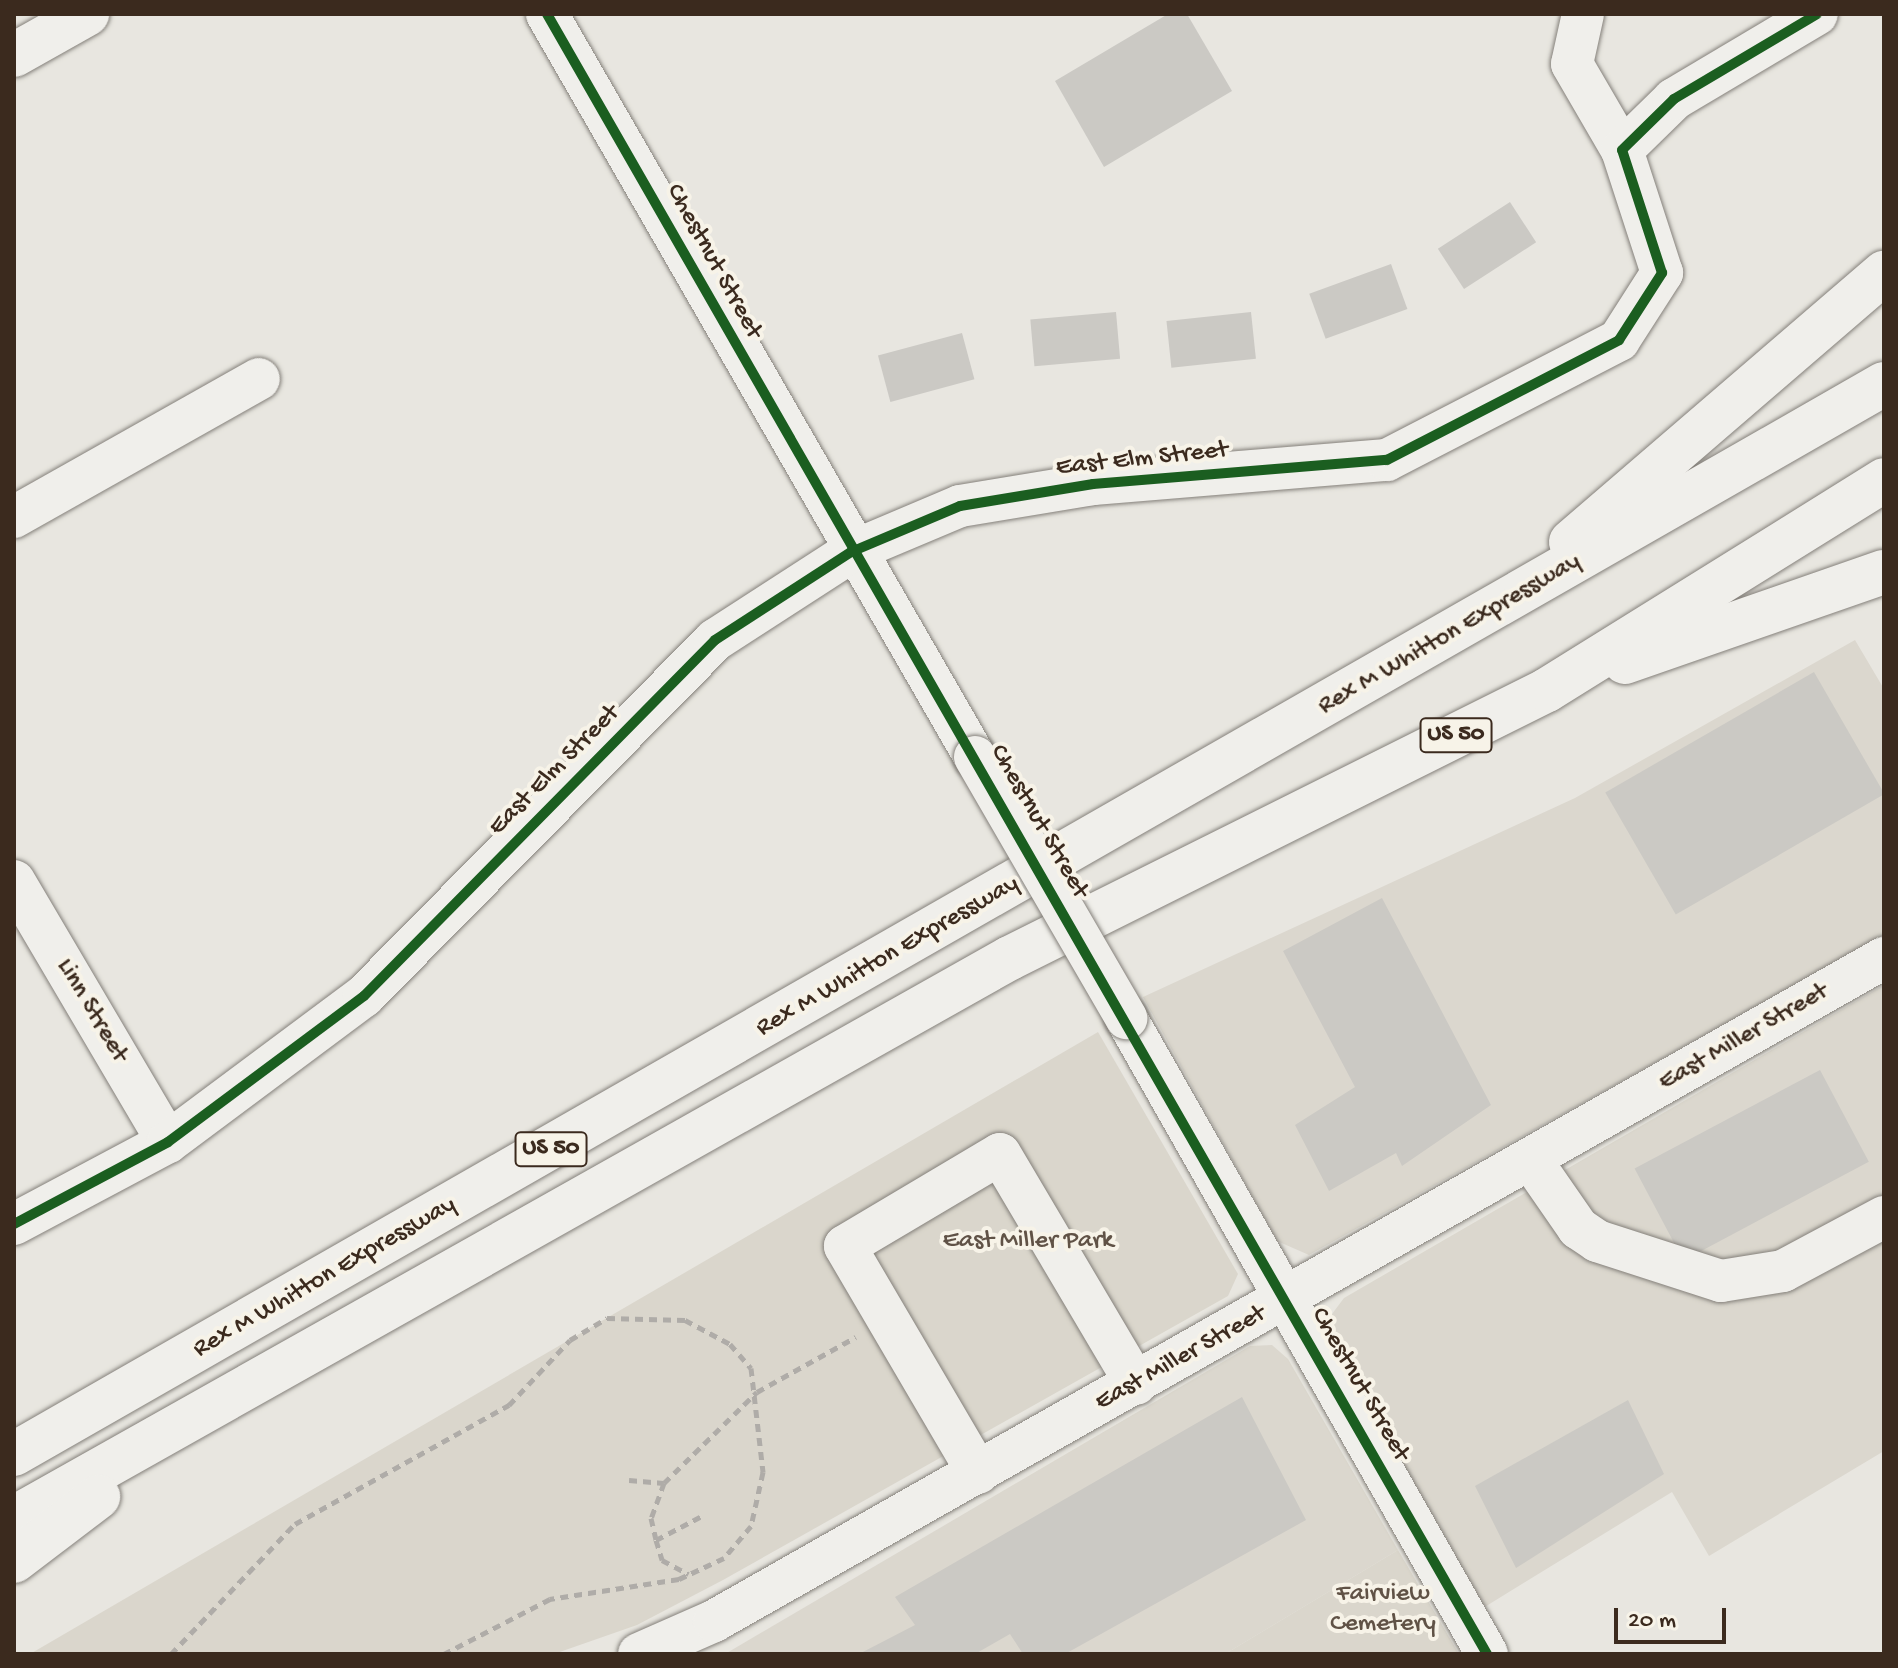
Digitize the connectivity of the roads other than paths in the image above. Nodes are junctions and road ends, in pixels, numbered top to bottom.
1 (87, 14) edge
2 (547, 14) edge
3 (1583, 14) edge
4 (1817, 14) edge
5 (14, 55) edge
6 (1622, 150) junction
7 (1884, 273) edge
8 (259, 379) dead end
9 (1884, 384) edge
10 (1884, 480) edge
11 (14, 517) edge
12 (851, 552) junction
13 (1884, 572) edge
14 (1492, 610) junction
15 (1547, 690) junction
16 (14, 881) edge
17 (1884, 958) edge
18 (168, 1142) junction
19 (1531, 1160) junction
20 (1884, 1217) edge
21 (14, 1224) edge
22 (1285, 1300) junction
23 (1136, 1384) junction
24 (229, 1398) junction
25 (78, 1418) junction
26 (14, 1439) edge
27 (14, 1454) edge
28 (978, 1473) junction
29 (14, 1518) edge
30 (14, 1561) edge
31 (639, 1654) edge
32 (1487, 1654) edge

1 - 5 main road
2 - 12 street, Chestnut Street
3 - 6 street
4 - 6 street
6 - 12 street, East Elm Street
7 - 14 main road
8 - 11 street
9 - 14 main road, Rex M Whitton Expressway / US 50
10 - 15 main road, US 50
12 - 18 street, East Elm Street
12 - 22 street, Chestnut Street, bridge
13 - 15 main road
14 - 25 main road, Rex M Whitton Expressway / US 50
15 - 24 main road, US 50
16 - 18 street, Linn Street
17 - 19 street, East Miller Street
18 - 21 street, East Elm Street
19 - 20 street
19 - 22 street, East Miller Street
22 - 23 street, East Miller Street
22 - 32 street, Chestnut Street
23 - 28 street, East Miller Street
23 - 28 street
24 - 29 main road, US 50
24 - 30 main road
25 - 26 main road
25 - 27 main road, Rex M Whitton Expressway / US 50
28 - 31 street, East Miller Street

